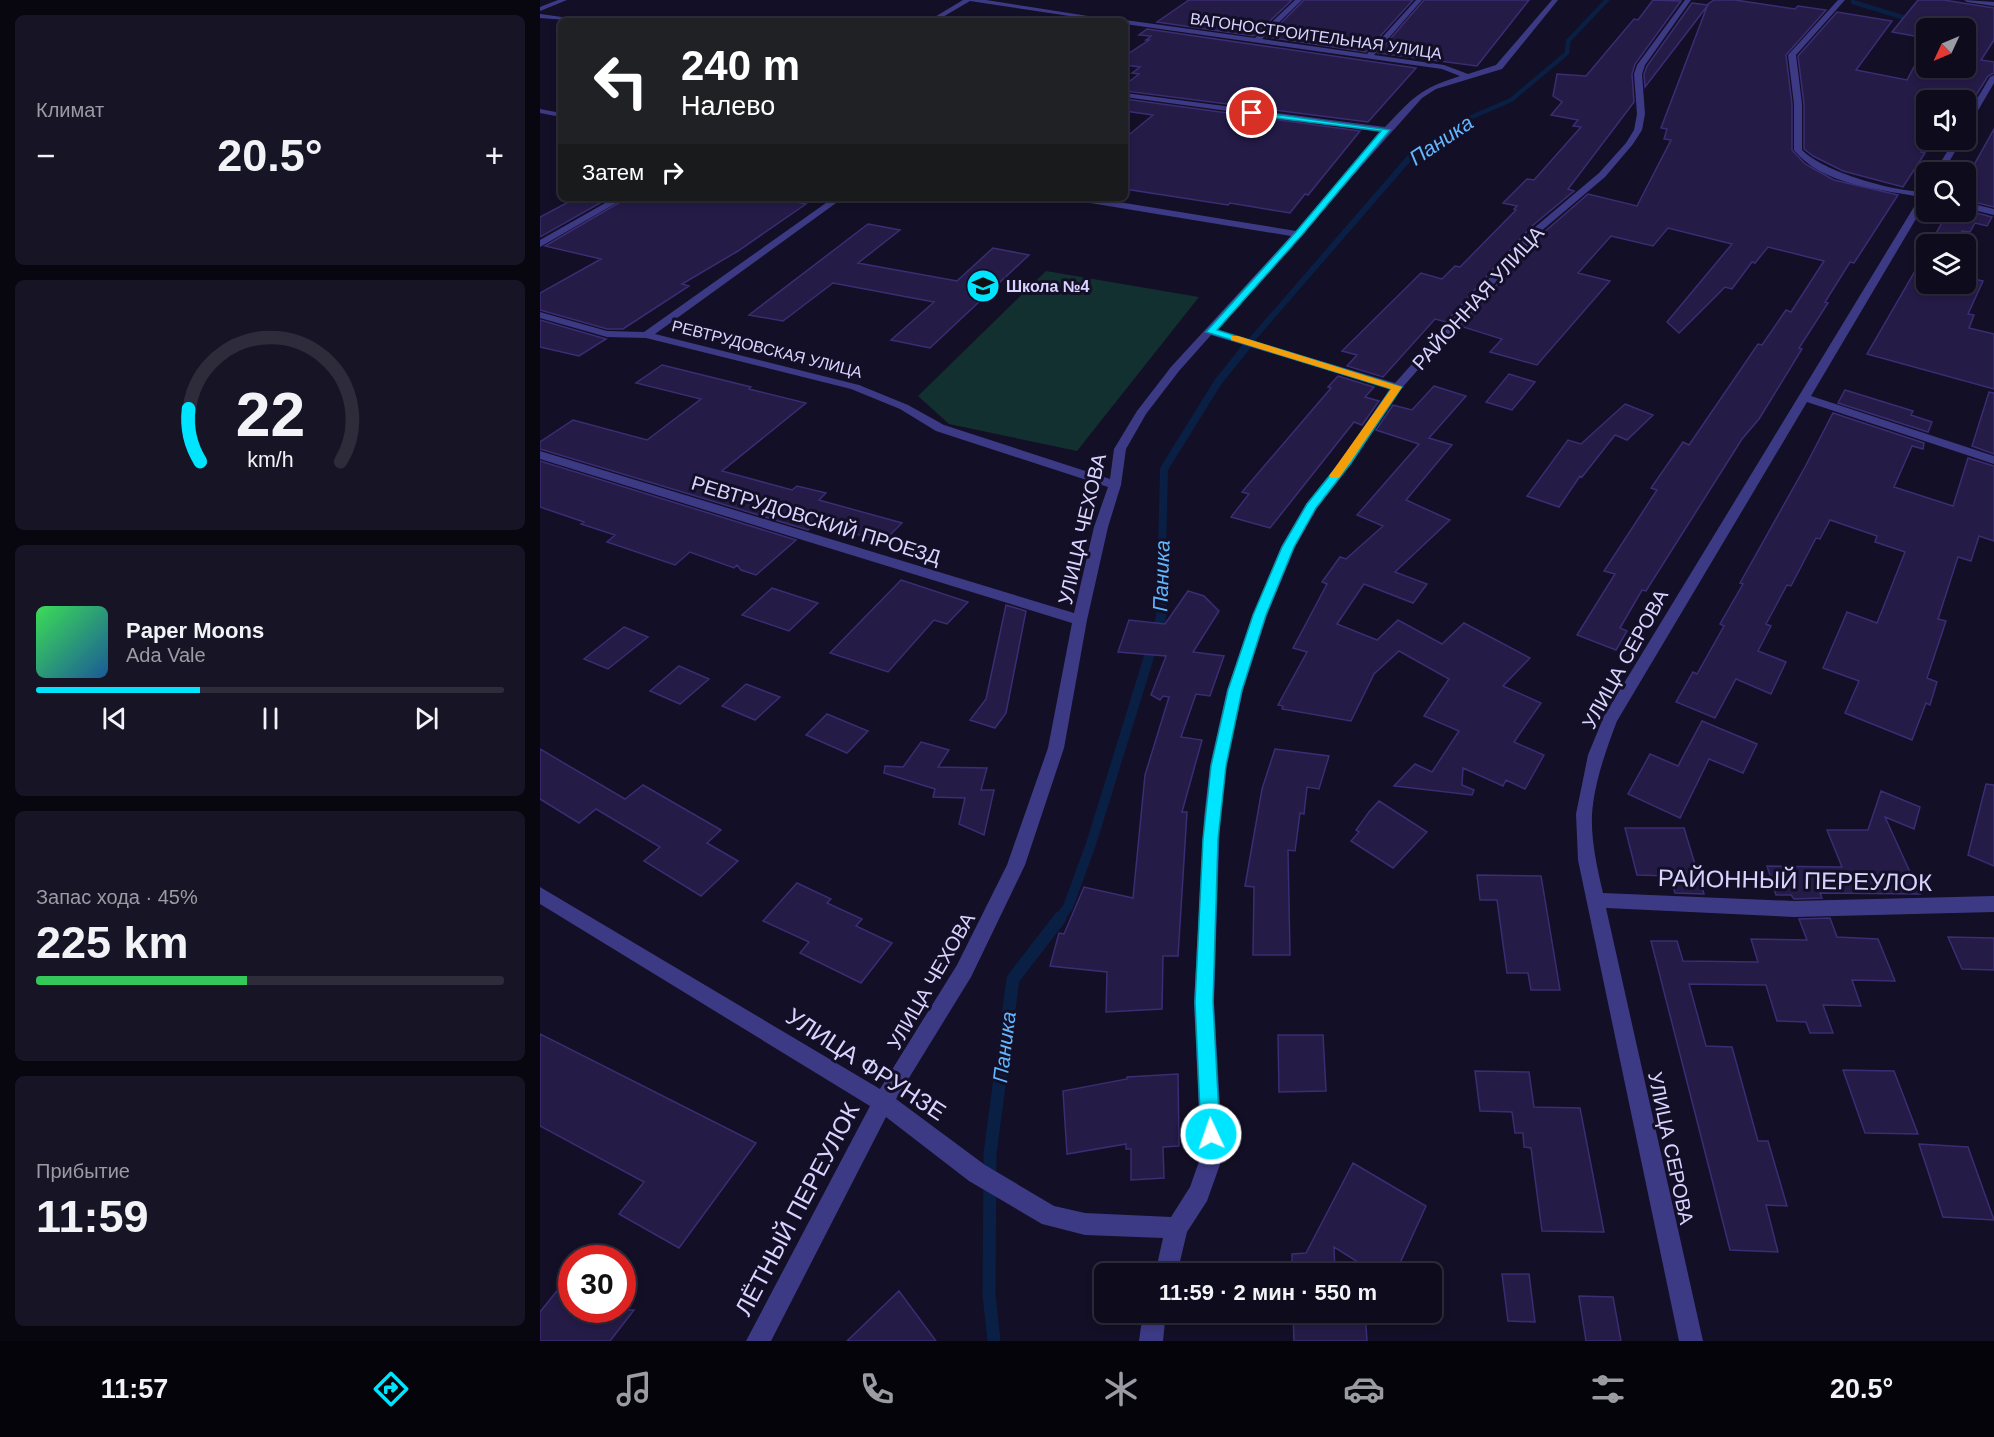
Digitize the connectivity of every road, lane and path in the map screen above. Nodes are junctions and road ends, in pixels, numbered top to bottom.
1 (564, 0) edge
2 (971, 0) edge
3 (1299, 0) edge
4 (1419, 0) edge
5 (1554, 0) edge
6 (1688, 0) edge
7 (1842, 0) edge
8 (1967, 0) edge
9 (1994, 4) edge
10 (540, 9) edge
11 (540, 16) edge
12 (558, 18) edge
13 (937, 18) edge
14 (1096, 18) edge
15 (1128, 22) edge
16 (1256, 41) junction
17 (1368, 57) junction
18 (1466, 76) junction
19 (1994, 77) edge
20 (1128, 95) edge
21 (1976, 107) edge
22 (540, 111) edge
23 (558, 114) edge
24 (1387, 130) junction
25 (1916, 194) edge
26 (616, 201) edge
27 (834, 201) edge
28 (1096, 201) edge
29 (1976, 208) edge
30 (1994, 212) edge
31 (1916, 213) edge
32 (1298, 234) junction
33 (540, 244) edge
34 (540, 315) edge
35 (1211, 332) junction
36 (646, 335) junction
37 (1397, 387) junction
38 (1805, 398) junction
39 (540, 455) edge
40 (1994, 460) edge
41 (1114, 485) junction
42 (1080, 620) junction
43 (540, 895) edge
44 (1596, 900) junction
45 (1994, 904) edge
46 (883, 1101) junction
47 (1177, 1228) junction
48 (1169, 1263) edge
49 (1152, 1323) edge
50 (758, 1341) edge
51 (1151, 1341) edge
52 (1691, 1341) edge

1 - 10 street
2 - 13 street
2 - 14 street
3 - 16 street
4 - 17 street
5 - 18 street, УЛИЦА ЧЕХОВА
6 - 37 street, РАЙОННАЯ УЛИЦА
7 - 25 street
8 - 9 street
11 - 12 street
15 - 16 street, ВАГОНОСТРОИТЕЛЬНАЯ УЛИЦА
16 - 17 street, ВАГОНОСТРОИТЕЛЬНАЯ УЛИЦА
17 - 18 street, ВАГОНОСТРОИТЕЛЬНАЯ УЛИЦА
18 - 24 street, УЛИЦА ЧЕХОВА
19 - 21 street
20 - 24 street
22 - 23 street
24 - 32 street, УЛИЦА ЧЕХОВА
26 - 33 street
27 - 36 street
28 - 32 street
29 - 30 street
31 - 38 street, УЛИЦА СЕРОВА
32 - 35 street, УЛИЦА ЧЕХОВА
34 - 36 street, РЕВТРУДОВСКАЯ УЛИЦА
35 - 37 street
35 - 41 street, УЛИЦА ЧЕХОВА
36 - 41 street, РЕВТРУДОВСКАЯ УЛИЦА
37 - 47 street, РАЙОННАЯ УЛИЦА
38 - 40 street
38 - 44 street, УЛИЦА СЕРОВА
39 - 42 street, РЕВТРУДОВСКИЙ ПРОЕЗД
41 - 42 street, УЛИЦА ЧЕХОВА
42 - 46 street, УЛИЦА ЧЕХОВА
43 - 46 street, УЛИЦА ФРУНЗЕ
44 - 45 street, РАЙОННЫЙ ПЕРЕУЛОК
44 - 52 street, УЛИЦА СЕРОВА
46 - 47 street, УЛИЦА ФРУНЗЕ
46 - 50 street, ЛЁТНЫЙ ПЕРЕУЛОК
47 - 48 street, РАЙОННАЯ УЛИЦА
49 - 51 street

